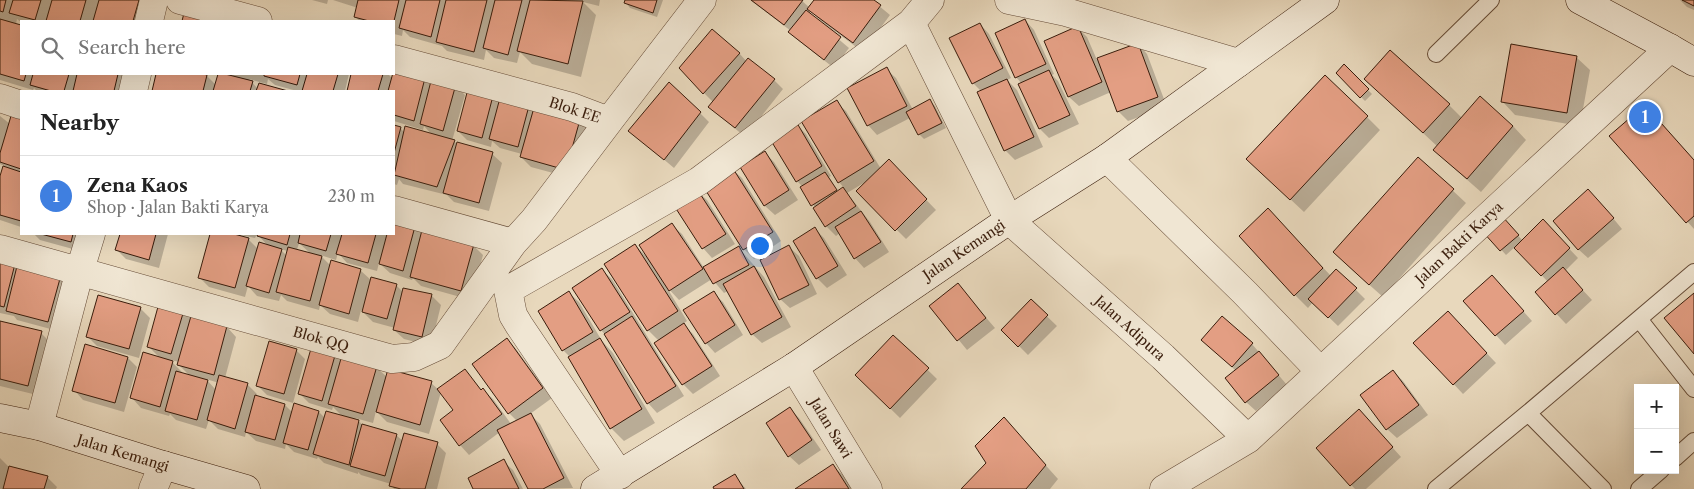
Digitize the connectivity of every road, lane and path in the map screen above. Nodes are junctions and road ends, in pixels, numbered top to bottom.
1 (154, 0) edge
2 (180, 0) edge
3 (702, 0) edge
4 (930, 0) edge
5 (1009, 0) edge
6 (1325, 0) edge
7 (1491, 0) edge
8 (1580, 0) edge
9 (149, 20) edge
10 (254, 20) edge
11 (911, 23) junction
12 (1670, 48) junction
13 (1436, 54) dead end
14 (395, 58) edge
15 (1694, 62) edge
16 (1238, 63) junction
17 (137, 75) edge
18 (133, 90) edge
19 (0, 98) edge
20 (20, 105) edge
21 (609, 121) junction
22 (1107, 158) junction
23 (395, 210) edge
24 (1009, 220) junction
25 (91, 235) edge
26 (513, 243) junction
27 (0, 249) edge
28 (80, 270) junction
29 (1694, 272) edge
30 (508, 290) junction
31 (1638, 319) junction
32 (794, 367) junction
33 (1320, 372) junction
34 (1694, 389) edge
35 (1528, 413) junction
36 (0, 418) edge
37 (39, 426) junction
38 (1248, 439) junction
39 (1694, 441) edge
40 (1679, 454) edge
41 (1656, 474) edge
42 (620, 475) junction
43 (158, 477) edge
44 (1444, 486) edge
45 (246, 489) edge
46 (596, 489) edge
47 (868, 489) edge
48 (1164, 489) edge
49 (1604, 489) edge
50 (1639, 489) edge

1 - 9 street
2 - 10 street
3 - 21 street, Blok EE
4 - 11 street
5 - 16 street
6 - 16 street, Jalan Kemangi
7 - 13 lane
8 - 12 street
11 - 24 street
11 - 30 street
12 - 15 street
12 - 33 street, Jalan Bakti Karya
14 - 21 street, Blok EE
16 - 22 street, Jalan Kemangi
17 - 18 street
19 - 20 street
21 - 26 street, Blok QQ
22 - 24 street, Jalan Kemangi
22 - 33 street
23 - 26 street
24 - 32 street, Jalan Kemangi
24 - 38 street, Jalan Adipura
25 - 28 street
26 - 28 street, Blok QQ
26 - 30 street
27 - 28 street, Blok QQ
28 - 37 street
29 - 31 lane
30 - 42 street
31 - 34 lane
31 - 35 lane
32 - 42 street, Jalan Kemangi
32 - 47 street, Jalan Sawi
33 - 38 street, Jalan Bakti Karya
35 - 44 lane
35 - 49 lane
36 - 37 street, Jalan Kemangi
37 - 43 street, Jalan Kemangi
38 - 48 street
39 - 40 lane
41 - 50 lane
42 - 46 street, Jalan Kemangi
43 - 45 street, Jalan Kemangi

